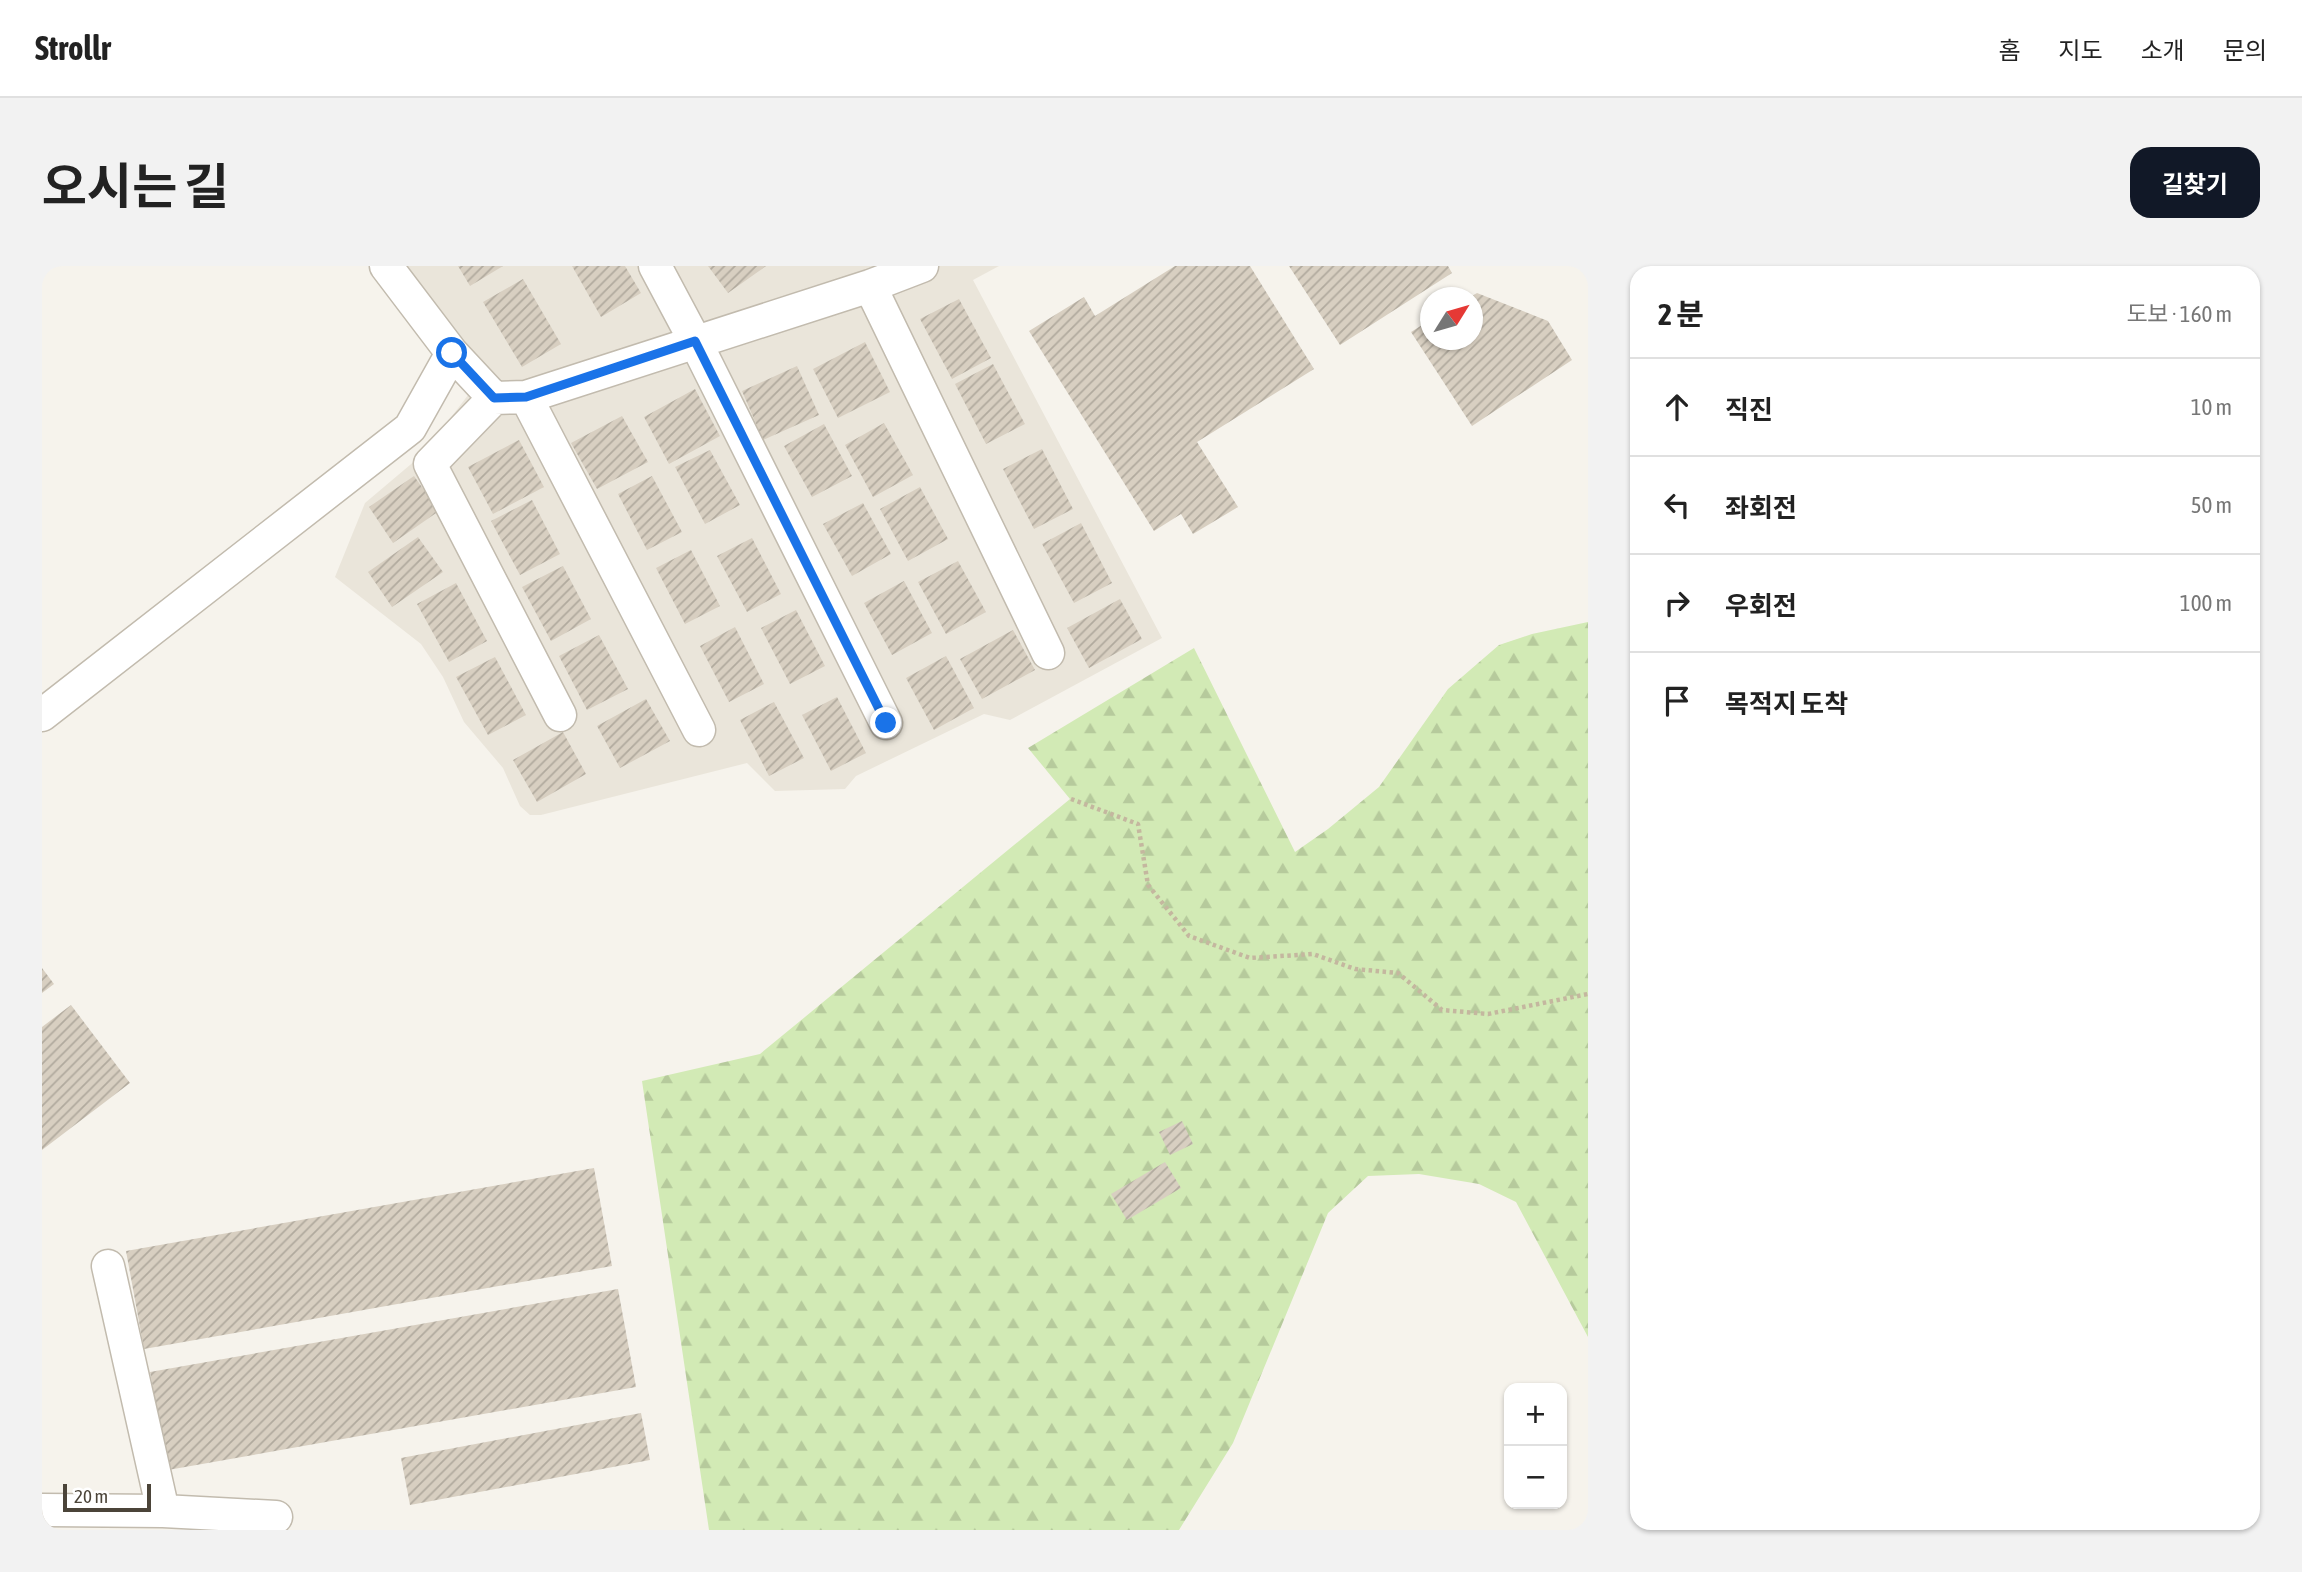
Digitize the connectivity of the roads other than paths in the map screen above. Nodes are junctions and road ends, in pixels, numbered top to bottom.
1 (386, 266) edge
2 (654, 266) edge
3 (922, 266) edge
4 (870, 286) junction
5 (695, 341) junction
6 (452, 353) junction
7 (526, 397) junction
8 (494, 398) junction
9 (1048, 653) dead end
10 (42, 715) edge
11 (560, 715) dead end
12 (886, 723) dead end
13 (699, 730) dead end
14 (108, 1266) dead end
15 (42, 1510) edge
16 (163, 1511) junction
17 (276, 1517) dead end

1 - 6 street
2 - 5 street
3 - 4 street
4 - 5 street
4 - 9 street
5 - 7 street
5 - 12 street
6 - 8 street
6 - 10 street
7 - 8 street
7 - 13 street
8 - 11 street
14 - 16 street
15 - 16 street
16 - 17 street

